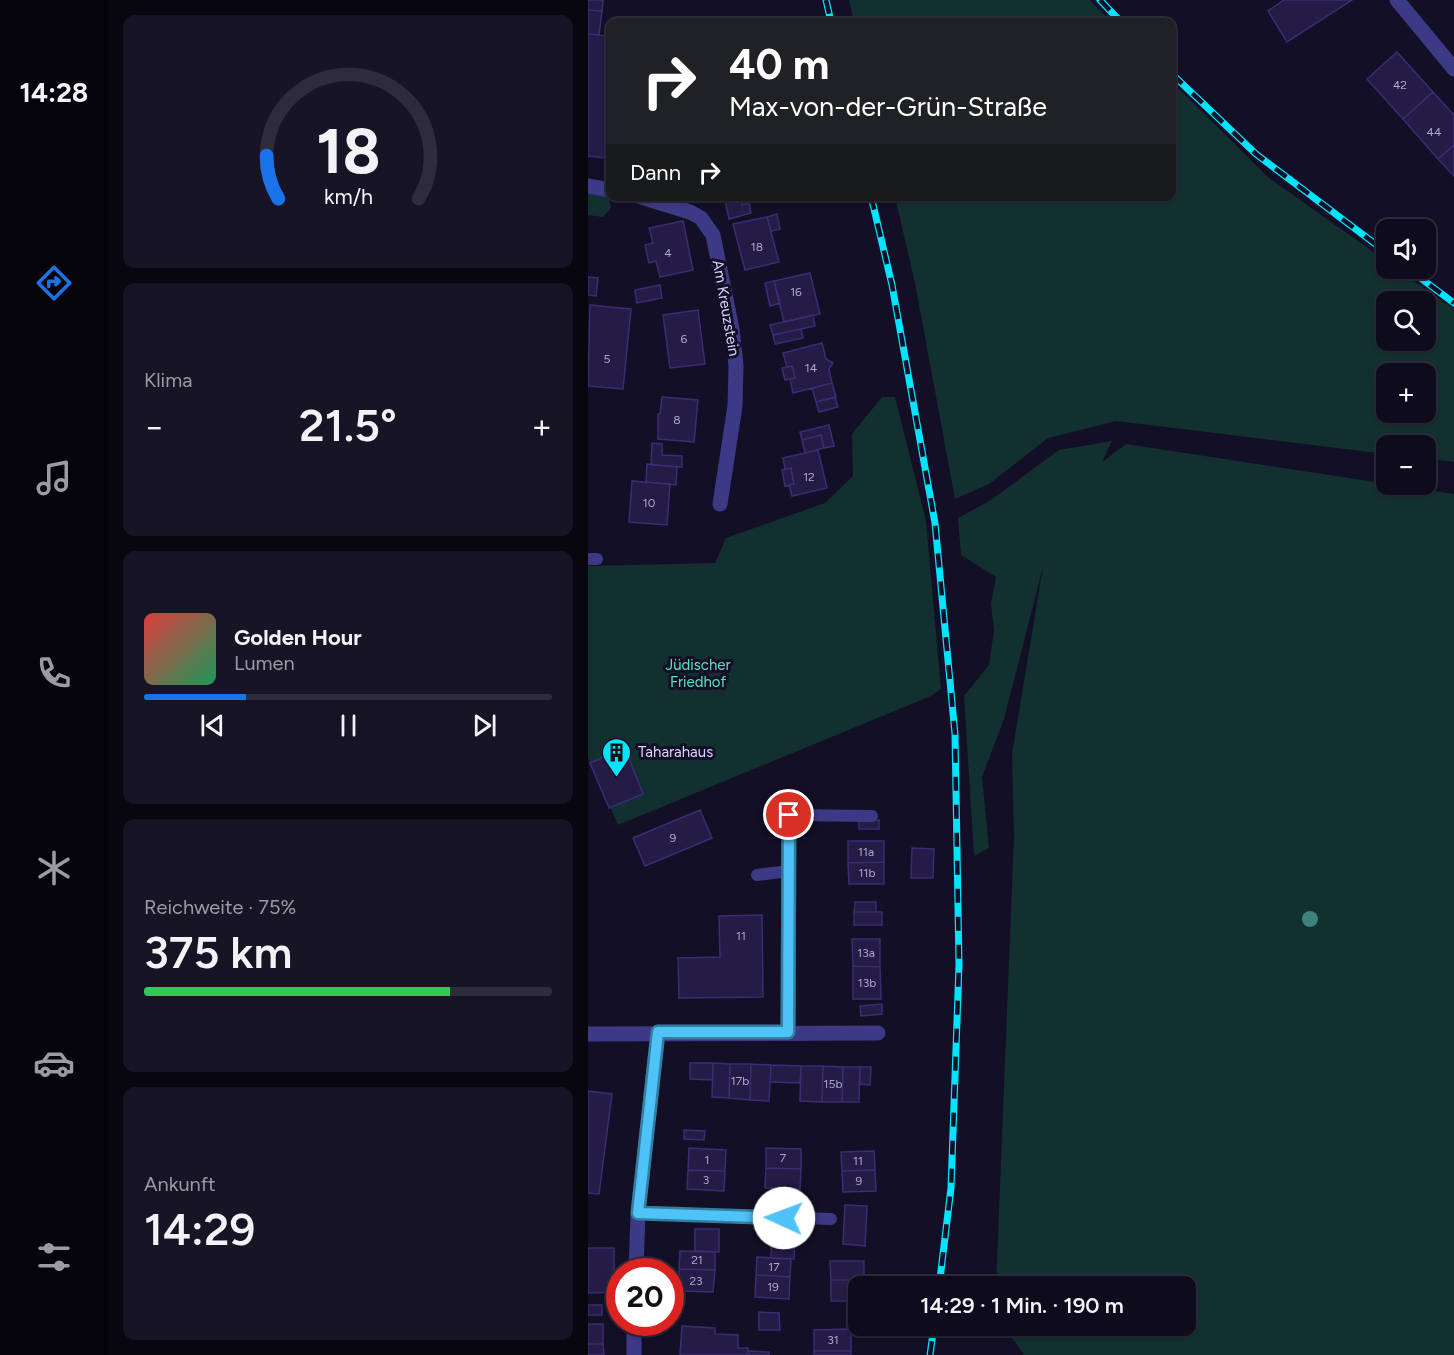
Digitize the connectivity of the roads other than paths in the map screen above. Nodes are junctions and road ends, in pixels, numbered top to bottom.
1 (1397, 0) edge
2 (1454, 69) edge
3 (588, 186) edge
4 (606, 189) edge
5 (654, 201) edge
6 (720, 504) dead end
7 (789, 815) joint
8 (872, 816) dead end
9 (789, 871) junction
10 (757, 875) dead end
11 (658, 1032) junction
12 (788, 1032) junction
13 (878, 1033) dead end
14 (588, 1034) edge
15 (638, 1213) junction
16 (831, 1219) dead end
17 (636, 1258) edge
18 (634, 1336) edge
19 (633, 1355) edge

1 - 2 street
3 - 4 street
5 - 6 street, Am Kreuzstein
7 - 8 lane
7 - 9 street
9 - 10 lane
9 - 12 street
11 - 12 street
11 - 14 street
11 - 15 street
12 - 13 street
15 - 16 lane
15 - 17 street
18 - 19 street

